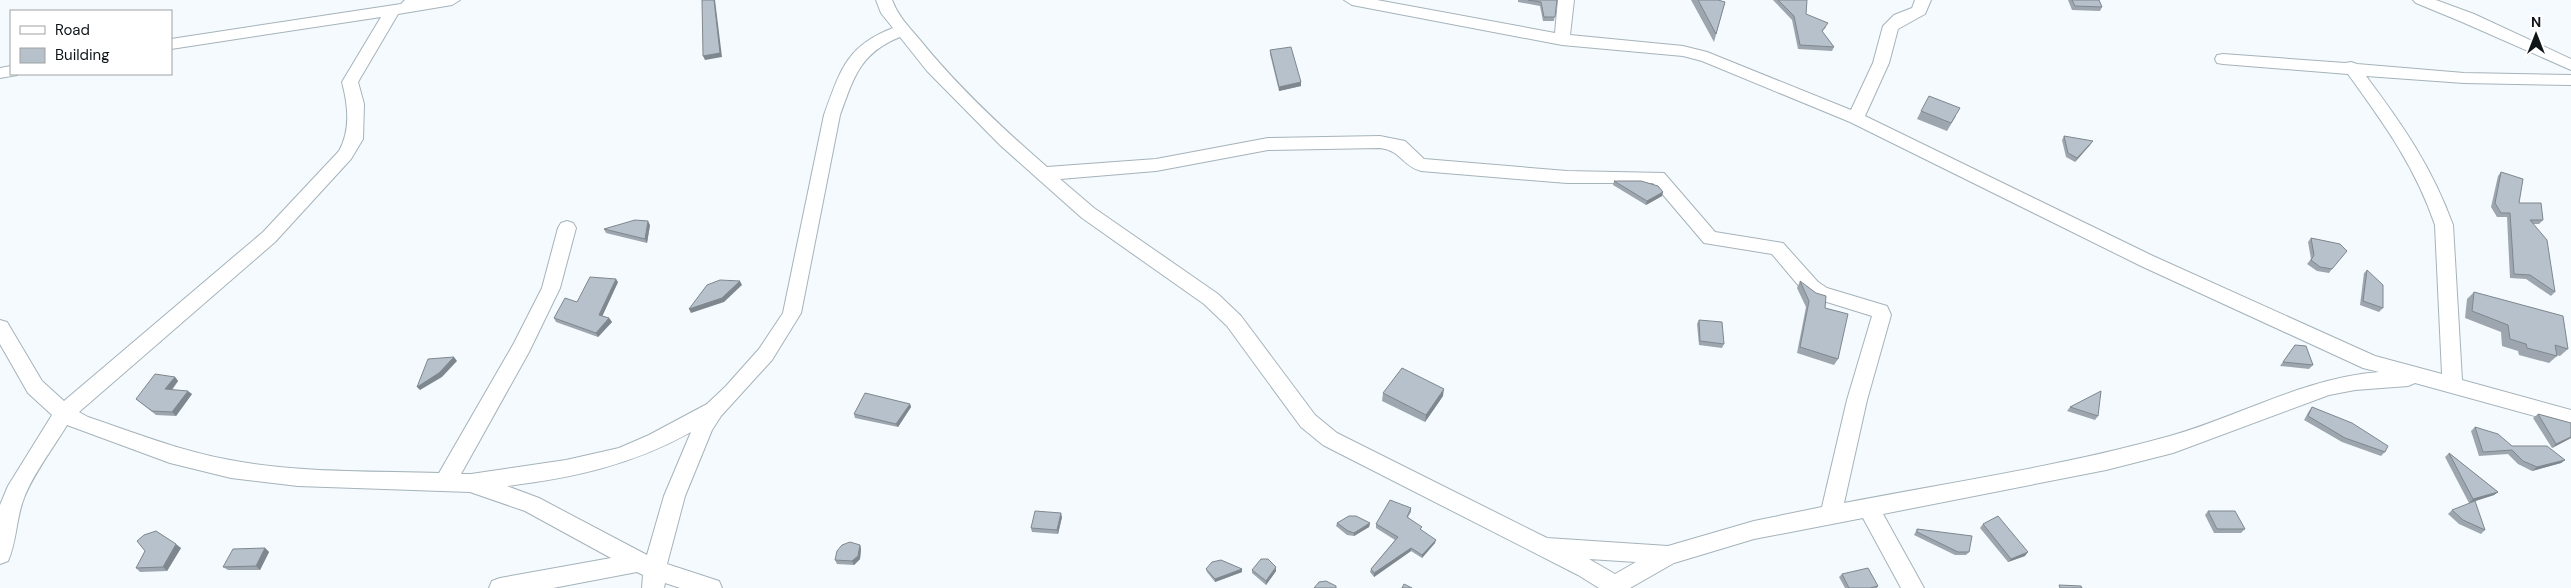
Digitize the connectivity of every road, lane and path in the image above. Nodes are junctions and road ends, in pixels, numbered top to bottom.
1 (452, 0) edge
2 (884, 0) edge
3 (1352, 0) edge
4 (1566, 0) edge
5 (1923, 0) edge
6 (2421, 0) edge
7 (2438, 3) edge
8 (404, 6) edge
9 (903, 30) junction
10 (1562, 40) junction
11 (172, 44) edge
12 (2222, 59) dead end
13 (2571, 65) edge
14 (2351, 67) junction
15 (2571, 80) edge
16 (1856, 118) junction
17 (1043, 174) junction
18 (567, 228) dead end
19 (0, 326) edge
20 (2419, 377) junction
21 (2452, 386) junction
22 (715, 409) junction
23 (64, 413) junction
24 (2571, 418) edge
25 (445, 482) junction
26 (470, 483) junction
27 (1868, 507) junction
28 (1831, 514) junction
29 (1541, 546) junction
30 (0, 554) edge
31 (1668, 555) junction
32 (649, 574) edge
33 (1614, 587) edge
34 (500, 588) edge
35 (711, 588) edge
36 (1913, 588) edge

1 - 8 street
2 - 9 street
3 - 10 street
4 - 10 street
5 - 16 street
6 - 7 street
7 - 13 street
8 - 11 street
8 - 23 street
9 - 17 street
9 - 22 street
10 - 16 street
12 - 14 street
14 - 15 street
14 - 21 street
16 - 20 street
17 - 28 street
17 - 29 street
18 - 25 street
19 - 23 street
20 - 21 street
20 - 27 street
21 - 24 street
22 - 26 street
22 - 32 street
23 - 25 street
23 - 30 street
25 - 26 street
26 - 32 street
27 - 28 street
27 - 36 street
28 - 31 street
29 - 31 street
29 - 33 street
31 - 33 street
32 - 34 street
32 - 35 street

